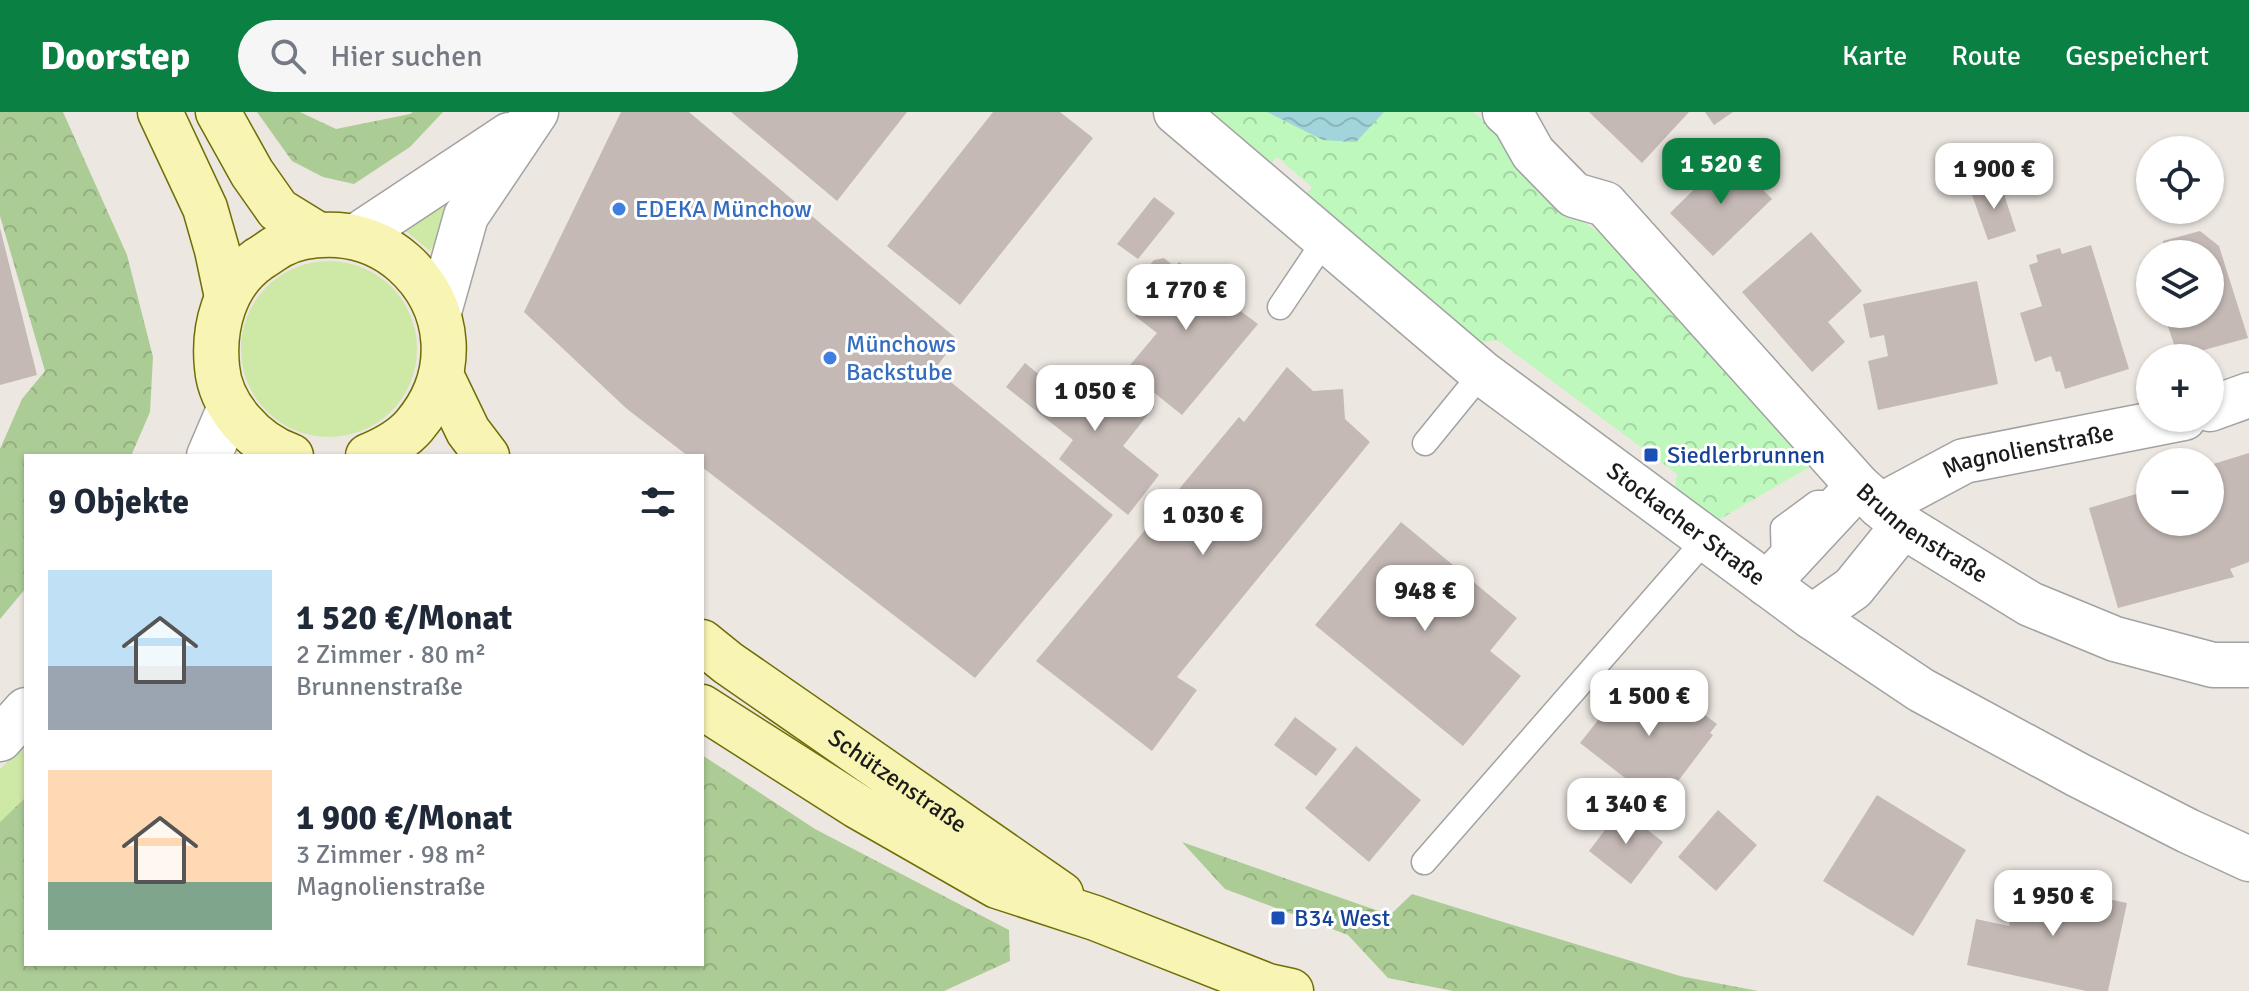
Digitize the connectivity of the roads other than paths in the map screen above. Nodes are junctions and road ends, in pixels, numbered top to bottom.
1 (160, 112) edge
2 (218, 112) edge
3 (1176, 112) edge
4 (1505, 112) edge
5 (532, 117) edge
6 (336, 235) junction
7 (1325, 240) junction
8 (227, 297) junction
9 (1280, 307) dead end
10 (439, 312) junction
11 (1482, 373) junction
12 (441, 375) junction
13 (2249, 395) edge
14 (2224, 404) edge
15 (230, 407) junction
16 (2136, 427) edge
17 (1425, 443) dead end
18 (210, 454) edge
19 (284, 454) edge
20 (372, 454) edge
21 (485, 454) edge
22 (1871, 505) junction
23 (1706, 539) junction
24 (1775, 575) junction
25 (1812, 617) junction
26 (704, 644) edge
27 (2249, 665) edge
28 (704, 708) edge
29 (24, 712) edge
30 (0, 739) edge
31 (2249, 859) edge
32 (1424, 862) dead end
33 (1095, 918) junction
34 (1291, 991) edge

1 - 8 main road
2 - 6 main road
3 - 7 street, Stockacher Straße
4 - 22 street, Brunnenstraße
5 - 6 street
5 - 10 street
6 - 8 main road
6 - 10 main road
7 - 9 lane
7 - 11 street, Stockacher Straße
8 - 15 main road
10 - 12 main road
11 - 17 lane
11 - 23 street, Stockacher Straße
12 - 20 main road
12 - 21 main road
13 - 14 street
15 - 18 street
15 - 19 main road
16 - 22 street, Magnolienstraße
22 - 24 street
22 - 25 street
22 - 27 street, Brunnenstraße
23 - 24 street, Stockacher Straße
23 - 32 lane
24 - 25 street, Stockacher Straße
25 - 31 street, Stockacher Straße
26 - 33 main road, Schützenstraße
28 - 33 main road, Schützenstraße
29 - 30 street
33 - 34 main road, Schützenstraße

